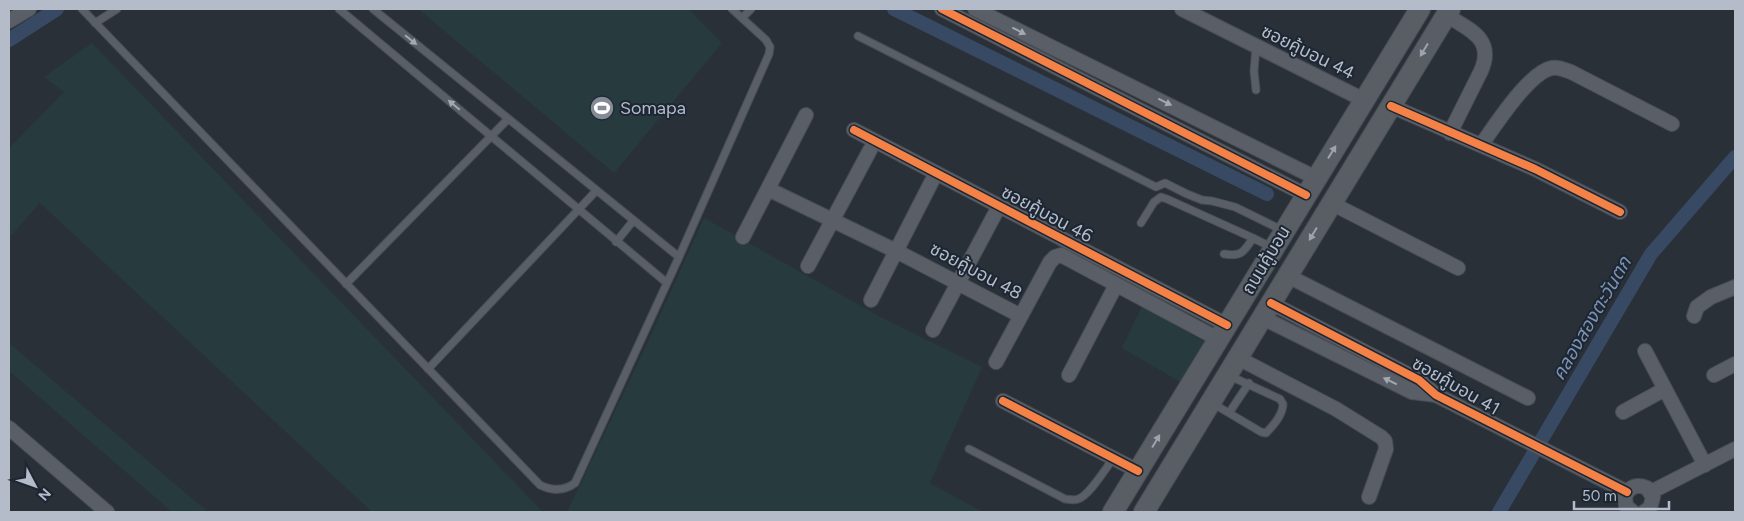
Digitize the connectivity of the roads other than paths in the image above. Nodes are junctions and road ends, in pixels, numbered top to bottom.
1 (28, 9) edge
2 (82, 9) edge
3 (117, 9) edge
4 (339, 9) edge
5 (373, 9) edge
6 (732, 9) edge
7 (751, 9) edge
8 (942, 9) edge
9 (975, 9) edge
10 (1182, 9) edge
11 (1420, 9) edge
12 (1448, 12) edge
13 (742, 18) junction
14 (9, 21) edge
15 (95, 23) junction
16 (858, 36) dead end
17 (1256, 47) junction
18 (1256, 90) dead end
19 (1364, 100) junction
20 (1391, 106) junction
21 (806, 115) dead end
22 (508, 119) junction
23 (1672, 124) dead end
24 (854, 130) dead end
25 (1450, 133) junction
26 (491, 137) junction
27 (1481, 145) junction
28 (870, 150) dead end
29 (1316, 178) junction
30 (932, 181) dead end
31 (768, 189) junction
32 (596, 190) junction
33 (1306, 195) junction
34 (1331, 203) junction
35 (578, 210) junction
36 (996, 212) dead end
37 (1620, 212) dead end
38 (833, 219) junction
39 (633, 221) junction
40 (1141, 223) dead end
41 (1284, 231) junction
42 (743, 237) dead end
43 (1253, 238) junction
44 (616, 242) junction
45 (1274, 248) junction
46 (896, 251) junction
47 (1224, 254) dead end
48 (679, 258) junction
49 (808, 266) dead end
50 (1458, 268) dead end
51 (1288, 276) junction
52 (958, 283) junction
53 (346, 284) junction
54 (667, 284) junction
55 (1116, 285) junction
56 (1735, 286) edge
57 (871, 300) dead end
58 (1267, 311) junction
59 (1021, 316) junction
60 (1694, 316) dead end
61 (933, 330) dead end
62 (1223, 332) junction
63 (1645, 351) dead end
64 (996, 362) dead end
65 (1735, 364) edge
66 (1232, 366) junction
67 (428, 369) junction
68 (1068, 375) dead end
69 (1714, 375) dead end
70 (1249, 384) junction
71 (1665, 389) junction
72 (1528, 398) dead end
73 (1002, 401) dead end
74 (1211, 402) junction
75 (1623, 412) dead end
76 (1229, 414) junction
77 (9, 428) edge
78 (969, 449) dead end
79 (1735, 449) edge
80 (1113, 459) junction
81 (1705, 465) junction
82 (1138, 471) junction
83 (1627, 492) junction
84 (1651, 492) junction
85 (1369, 497) dead end
86 (1649, 511) edge
87 (107, 512) edge
88 (1113, 512) edge
89 (1144, 512) edge
90 (1633, 512) edge

1 - 14 street
2 - 15 lane
3 - 15 lane
26 -> 4 lane
5 -> 22 lane
6 - 13 lane
7 - 13 lane
8 - 33 street
9 -> 29 street
10 - 17 street, ซอยคู้บอน 44
11 - 19 main road, ถนนคู้บอน
12 -> 20 main road, ถนนคู้บอน
12 - 25 street
13 - 48 lane
15 - 53 lane
16 - 41 lane
17 - 18 lane
17 - 19 street, ซอยคู้บอน 44
29 -> 19 main road, ถนนคู้บอน
20 - 25 street
20 - 34 main road, ถนนคู้บอน
21 - 31 street
22 - 26 lane
22 - 32 lane
23 - 27 street
24 - 62 street, ซอยคู้บอน 46
25 - 27 street
26 - 35 lane
26 - 53 lane
27 - 37 street
28 - 38 street
29 - 33 main road, ถนนคู้บอน
30 - 46 street
31 - 38 street, ซอยคู้บอน 48
31 - 42 street
32 - 35 lane
32 - 39 lane
33 - 41 main road, ถนนคู้บอน
34 - 50 street
34 -> 51 main road, ถนนคู้บอน
35 - 44 lane
35 - 67 lane
36 - 52 street
38 - 46 street, ซอยคู้บอน 48
38 - 49 street
39 - 44 lane
39 - 48 lane
40 - 43 lane
41 - 45 main road, ถนนคู้บอน
43 - 45 lane
43 - 47 lane
44 - 54 lane
45 - 62 main road, ถนนคู้บอน
46 - 52 street, ซอยคู้บอน 48
46 - 57 street
48 - 54 lane
51 - 58 main road, ถนนคู้บอน
51 - 72 street
52 - 59 street, ซอยคู้บอน 48
52 - 61 street
53 - 67 lane
54 - 67 lane
55 - 59 street, ซอยคู้บอน 48
55 - 62 street, ซอยคู้บอน 48
55 - 68 street
56 - 60 street
58 - 66 main road, ถนนคู้บอน
58 - 83 street, ซอยคู้บอน 41
59 - 64 street
82 -> 62 main road, ถนนคู้บอน
63 - 71 street
65 - 69 street
66 - 70 lane
66 - 74 main road, ถนนคู้บอน
66 - 85 street
70 - 76 lane
70 - 76 lane
71 - 75 street
71 - 81 street
73 - 80 street
74 - 76 lane
74 - 89 main road, ถนนคู้บอน
77 - 87 street
78 - 80 lane
79 - 81 street
80 - 82 street
81 - 84 street
82 - 88 main road, ถนนคู้บอน
83 - 84 street
83 - 90 street
84 - 86 street

